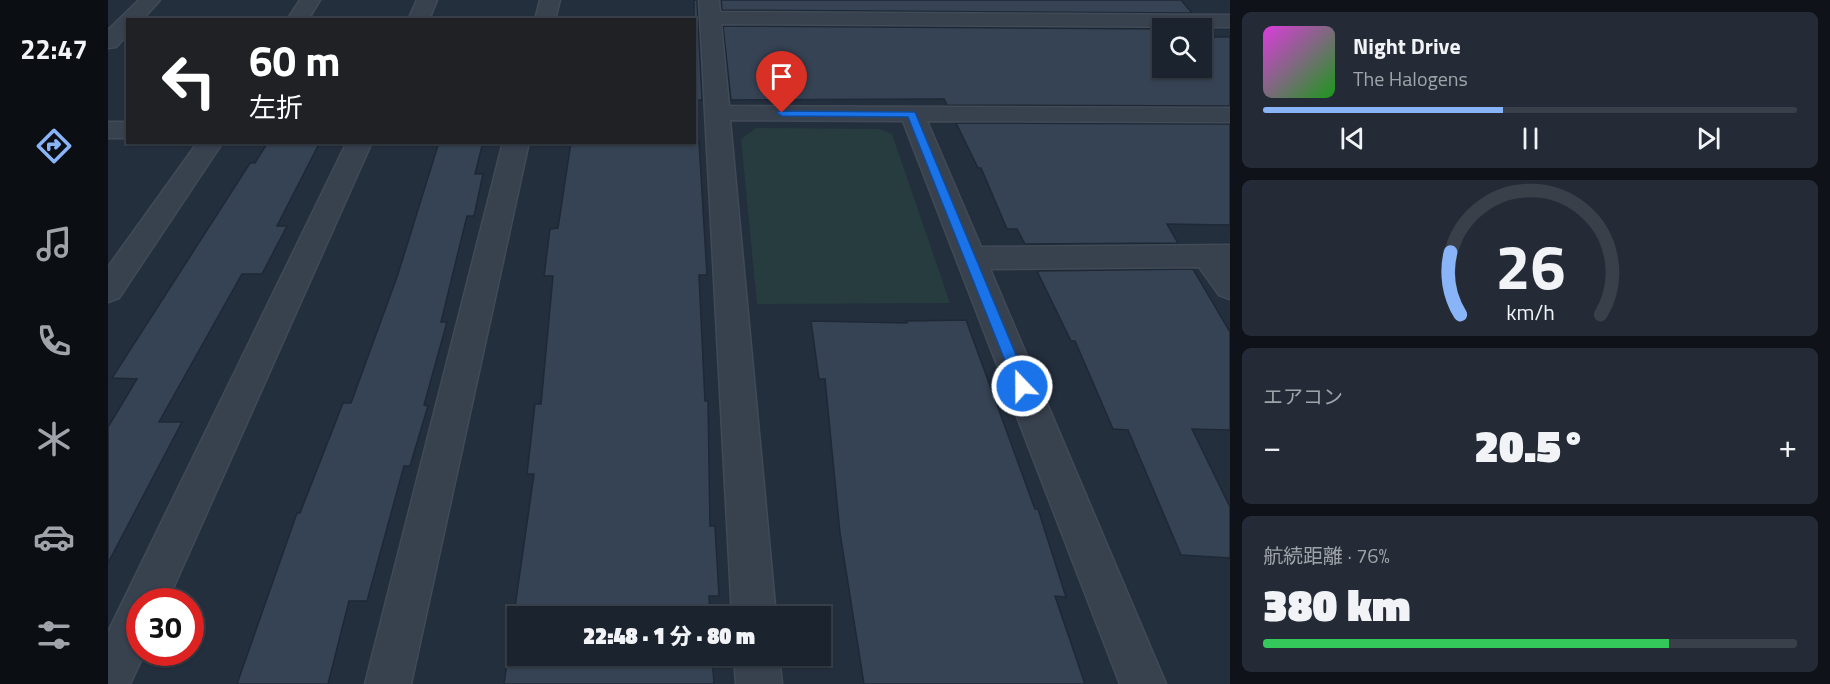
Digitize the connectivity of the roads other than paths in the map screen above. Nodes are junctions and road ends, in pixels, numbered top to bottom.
1 (150, 0) edge
2 (310, 0) edge
3 (427, 0) edge
4 (550, 0) edge
5 (1201, 0) edge
6 (710, 9) edge
7 (132, 18) edge
8 (298, 18) edge
9 (419, 18) edge
10 (546, 18) edge
11 (1230, 19) edge
12 (126, 24) edge
13 (108, 42) edge
14 (718, 113) junction
15 (912, 114) junction
16 (1230, 115) edge
17 (108, 130) edge
18 (126, 130) edge
19 (210, 144) edge
20 (359, 144) edge
21 (516, 144) edge
22 (1219, 256) edge
23 (970, 258) junction
24 (1230, 287) edge
25 (108, 290) edge
26 (152, 588) edge
27 (753, 606) edge
28 (126, 643) edge
29 (758, 666) edge
30 (108, 681) edge
31 (388, 684) edge
32 (759, 684) edge
33 (1143, 684) edge

1 - 7 street
2 - 8 street
3 - 9 street
4 - 10 street
5 - 11 street
6 - 11 street
6 - 14 street
12 - 13 street
14 - 15 street
14 - 27 street
15 - 16 street
15 - 23 street
17 - 18 street
19 - 25 street
20 - 26 street
21 - 31 street
22 - 23 street
22 - 24 street
23 - 33 street
28 - 30 street
29 - 32 street

